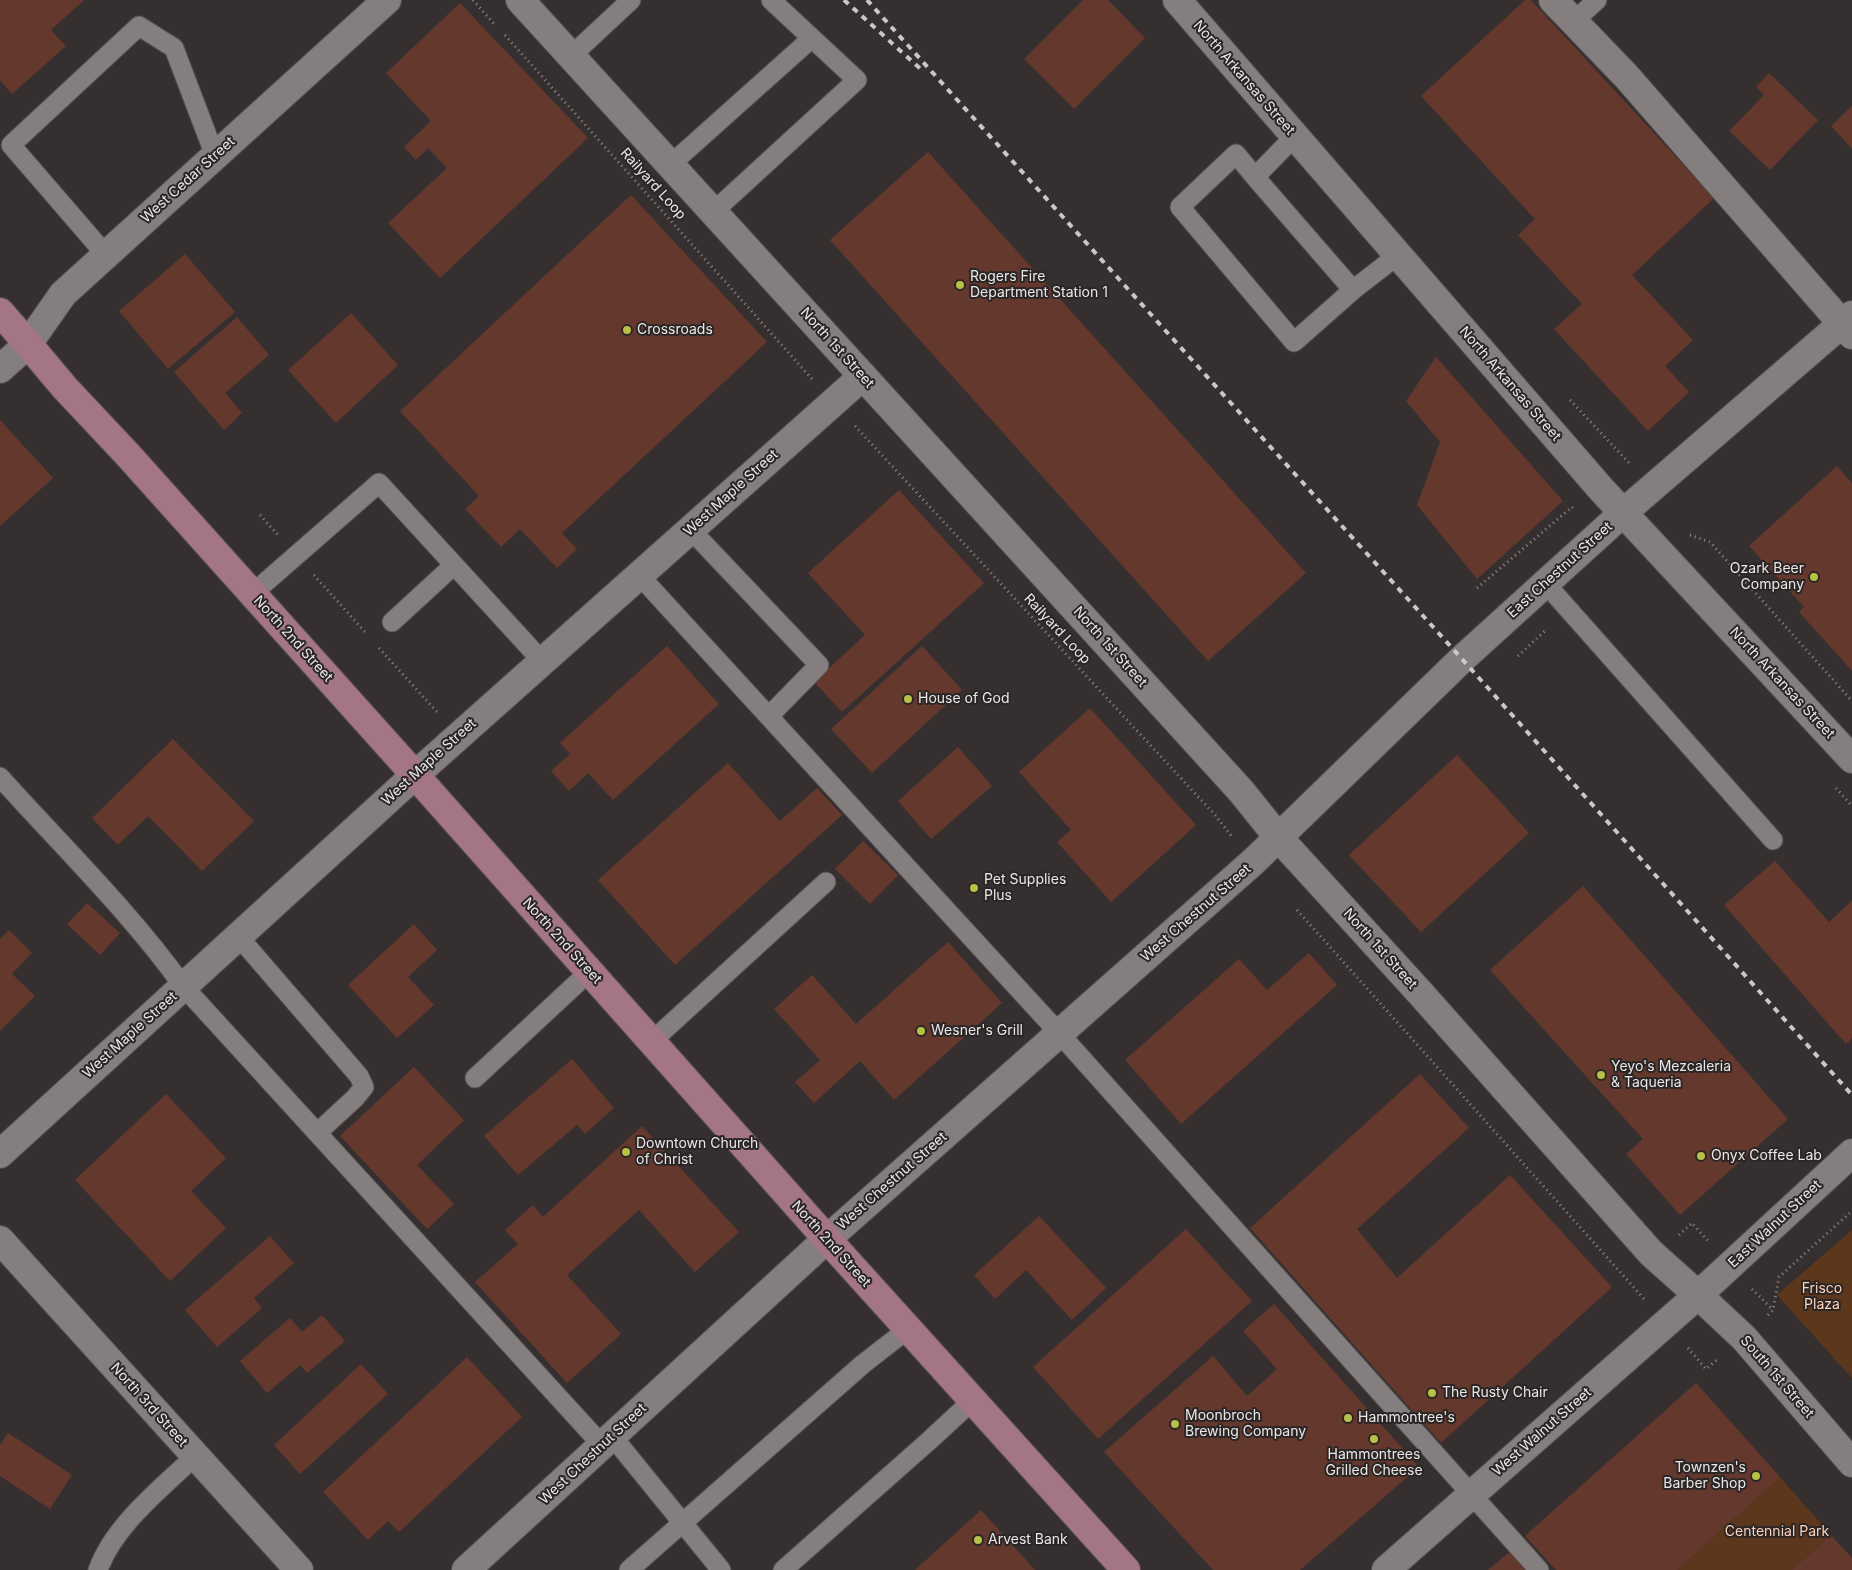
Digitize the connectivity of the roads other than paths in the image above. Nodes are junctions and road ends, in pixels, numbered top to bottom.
1 (387, 0) edge
2 (520, 0) edge
3 (631, 0) edge
4 (771, 0) edge
5 (1177, 0) edge
6 (1553, 0) edge
7 (1597, 0) edge
8 (1574, 21) junction
9 (812, 38) junction
10 (571, 56) junction
11 (1295, 136) junction
12 (215, 156) junction
13 (670, 165) junction
14 (1255, 177) junction
15 (713, 212) junction
16 (106, 255) junction
17 (1398, 255) junction
18 (1353, 290) junction
19 (0, 312) edge
20 (1849, 324) edge
21 (28, 344) junction
22 (0, 369) edge
23 (862, 376) junction
24 (1624, 512) junction
25 (690, 530) junction
26 (454, 565) junction
27 (640, 575) junction
28 (1546, 584) junction
29 (252, 594) junction
30 (392, 622) dead end
31 (542, 661) junction
32 (769, 716) junction
33 (1852, 759) edge
34 (415, 774) junction
35 (0, 777) edge
36 (1278, 837) junction
37 (1773, 840) dead end
38 (826, 882) dead end
39 (238, 936) junction
40 (589, 972) junction
41 (183, 986) junction
42 (1059, 1033) junction
43 (652, 1042) junction
44 (475, 1078) dead end
45 (317, 1133) junction
46 (1852, 1152) edge
47 (0, 1154) edge
48 (826, 1239) junction
49 (0, 1240) edge
50 (1698, 1295) junction
51 (908, 1329) junction
52 (972, 1401) junction
53 (607, 1440) junction
54 (195, 1456) junction
55 (1852, 1463) edge
56 (1472, 1494) junction
57 (683, 1522) junction
58 (98, 1570) edge
59 (299, 1570) edge
60 (466, 1570) edge
61 (629, 1570) edge
62 (721, 1570) edge
63 (782, 1570) edge
64 (1126, 1570) edge
65 (1386, 1570) edge
66 (1540, 1570) edge

1 - 12 street, West Cedar Street
2 - 10 street, North 1st Street
3 - 10 lane
4 - 9 lane
5 - 11 street, North Arkansas Street
6 - 8 street
7 - 8 lane
8 - 20 street
9 - 13 lane
9 - 15 lane
10 - 13 street, North 1st Street
11 - 14 lane
11 - 17 street, North Arkansas Street
12 - 16 street, West Cedar Street
12 - 16 lane
13 - 15 street, North 1st Street
14 - 18 lane
14 - 18 lane
15 - 23 street, North 1st Street
16 - 21 street, West Cedar Street
17 - 18 lane
17 - 24 street, North Arkansas Street
19 - 21 main road, North 2nd Street
20 - 24 street, East Chestnut Street
21 - 22 street, West Cedar Street
21 - 29 main road, North 2nd Street
23 - 25 street, West Maple Street
23 - 36 street, North 1st Street
24 - 28 street, East Chestnut Street
24 - 33 street, North Arkansas Street
25 - 27 street, West Maple Street
25 - 32 lane
26 - 29 lane
26 - 30 lane
26 - 31 lane
27 - 31 street, West Maple Street
27 - 32 lane
28 - 36 street, East Chestnut Street
28 - 37 lane
29 - 34 main road, North 2nd Street
31 - 34 street, West Maple Street
32 - 42 lane
34 - 39 street, West Maple Street
34 - 40 main road, North 2nd Street
35 - 41 lane
36 - 42 street, West Chestnut Street
36 - 50 street, North 1st Street
38 - 43 lane
39 - 41 street, West Maple Street
39 - 45 lane
40 - 43 main road, North 2nd Street
40 - 44 lane
41 - 45 lane
41 - 47 street, West Maple Street
42 - 48 street, West Chestnut Street
42 - 56 lane
43 - 48 main road, North 2nd Street
45 - 53 lane
46 - 50 street, East Walnut Street
48 - 51 main road, North 2nd Street
48 - 53 street, West Chestnut Street
49 - 54 street, North 3rd Street
50 - 55 street, South 1st Street
50 - 56 street, West Walnut Street
51 - 52 main road, North 2nd Street
51 - 57 lane
52 - 63 lane
52 - 64 main road, North 2nd Street
53 - 57 lane
53 - 60 street, West Chestnut Street
54 - 58 lane
54 - 59 street, North 3rd Street
56 - 65 street, West Walnut Street
56 - 66 lane
57 - 61 lane
57 - 62 lane

